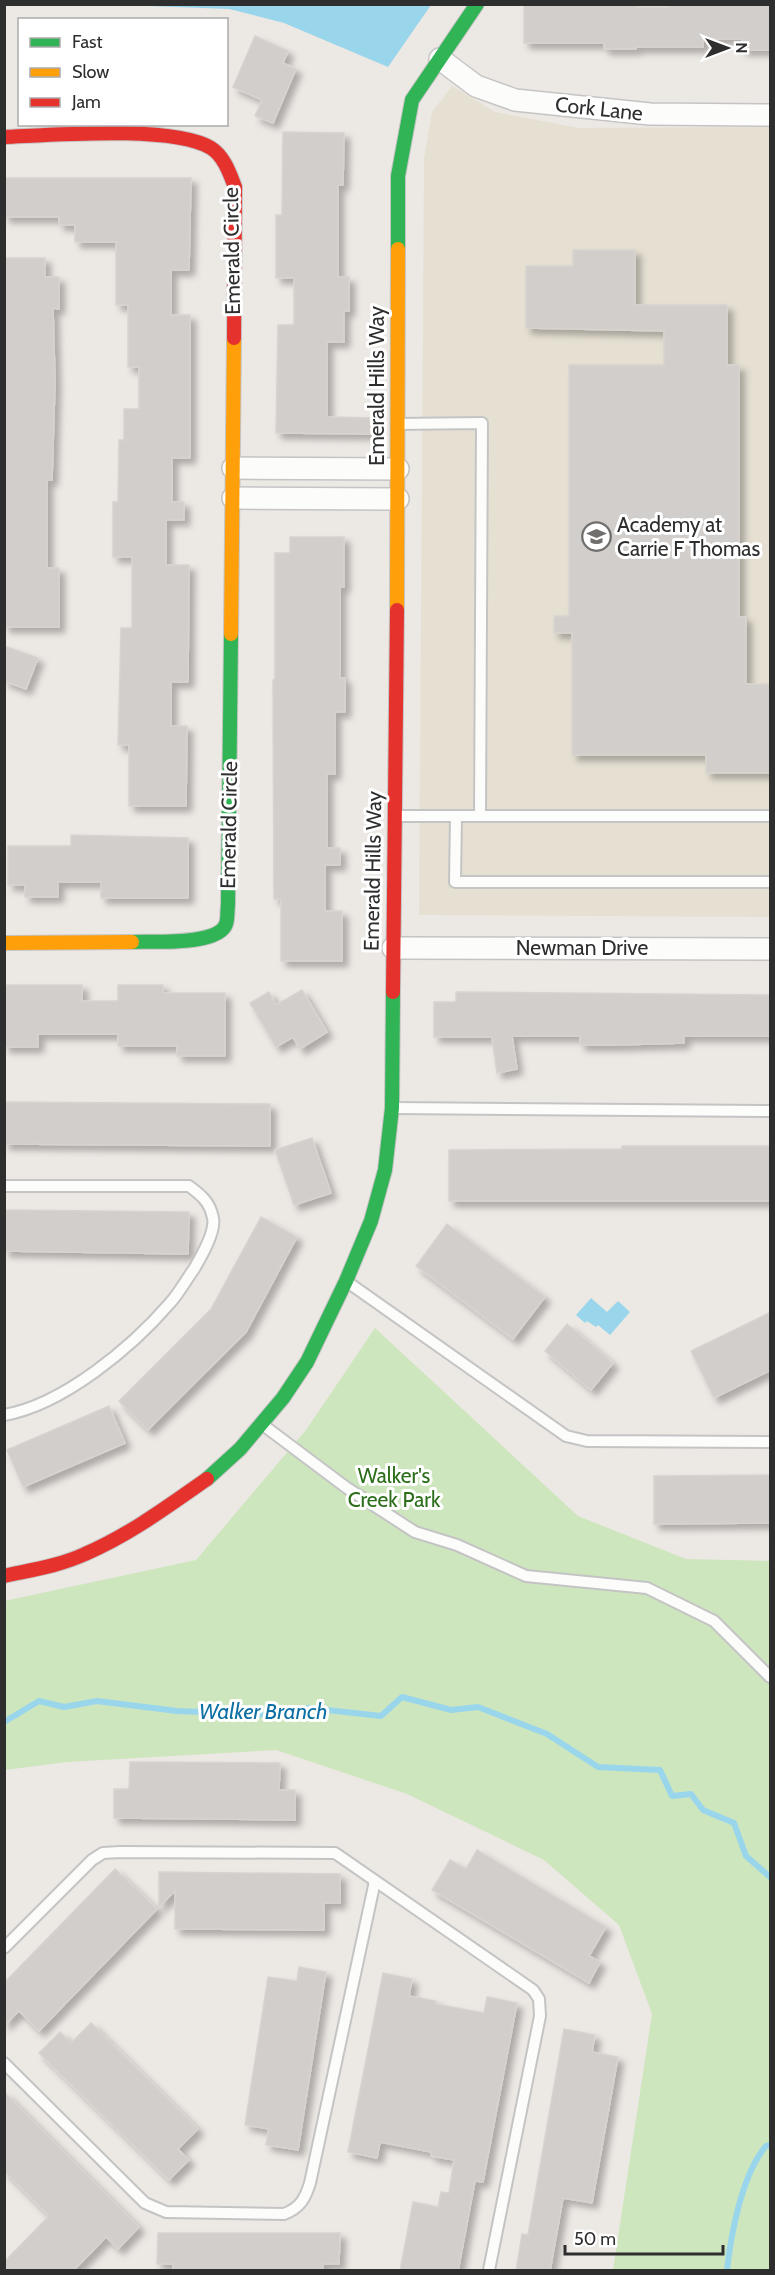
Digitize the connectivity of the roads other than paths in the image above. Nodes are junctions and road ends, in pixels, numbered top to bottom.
1 (477, 4) edge
2 (440, 58) junction
3 (771, 115) edge
4 (4, 137) edge
5 (398, 424) junction
6 (233, 468) junction
7 (398, 469) junction
8 (233, 498) junction
9 (398, 499) junction
10 (394, 816) junction
11 (456, 816) junction
12 (480, 816) junction
13 (771, 816) edge
14 (771, 882) edge
15 (4, 943) edge
16 (393, 948) junction
17 (771, 949) edge
18 (392, 1108) junction
19 (771, 1111) edge
20 (4, 1186) edge
21 (346, 1281) junction
22 (4, 1414) edge
23 (261, 1424) junction
24 (771, 1442) edge
25 (4, 1576) edge
26 (771, 1677) edge
27 (375, 1881) junction
28 (4, 1948) edge
29 (4, 2063) edge
30 (489, 2271) edge

1 - 2 street, Emerald Hills Way
2 - 3 street, Cork Lane
2 - 5 street, Emerald Hills Way
4 - 6 street, Emerald Circle
5 - 7 street, Emerald Hills Way
5 - 12 lane
6 - 7 street
6 - 8 street, Emerald Circle
7 - 9 street, Emerald Hills Way
8 - 9 street
8 - 15 street, Emerald Circle
9 - 10 street, Emerald Hills Way
10 - 11 lane
10 - 16 street, Emerald Hills Way
11 - 12 lane
11 - 14 lane
12 - 13 lane
16 - 17 street, Newman Drive
16 - 18 street, Emerald Hills Way
18 - 19 lane
18 - 21 street, Emerald Hills Way
20 - 22 lane
21 - 23 street, Emerald Hills Way
21 - 24 lane
23 - 25 street, Emerald Hills Way
23 - 26 lane
27 - 28 lane
27 - 29 lane
27 - 30 lane

